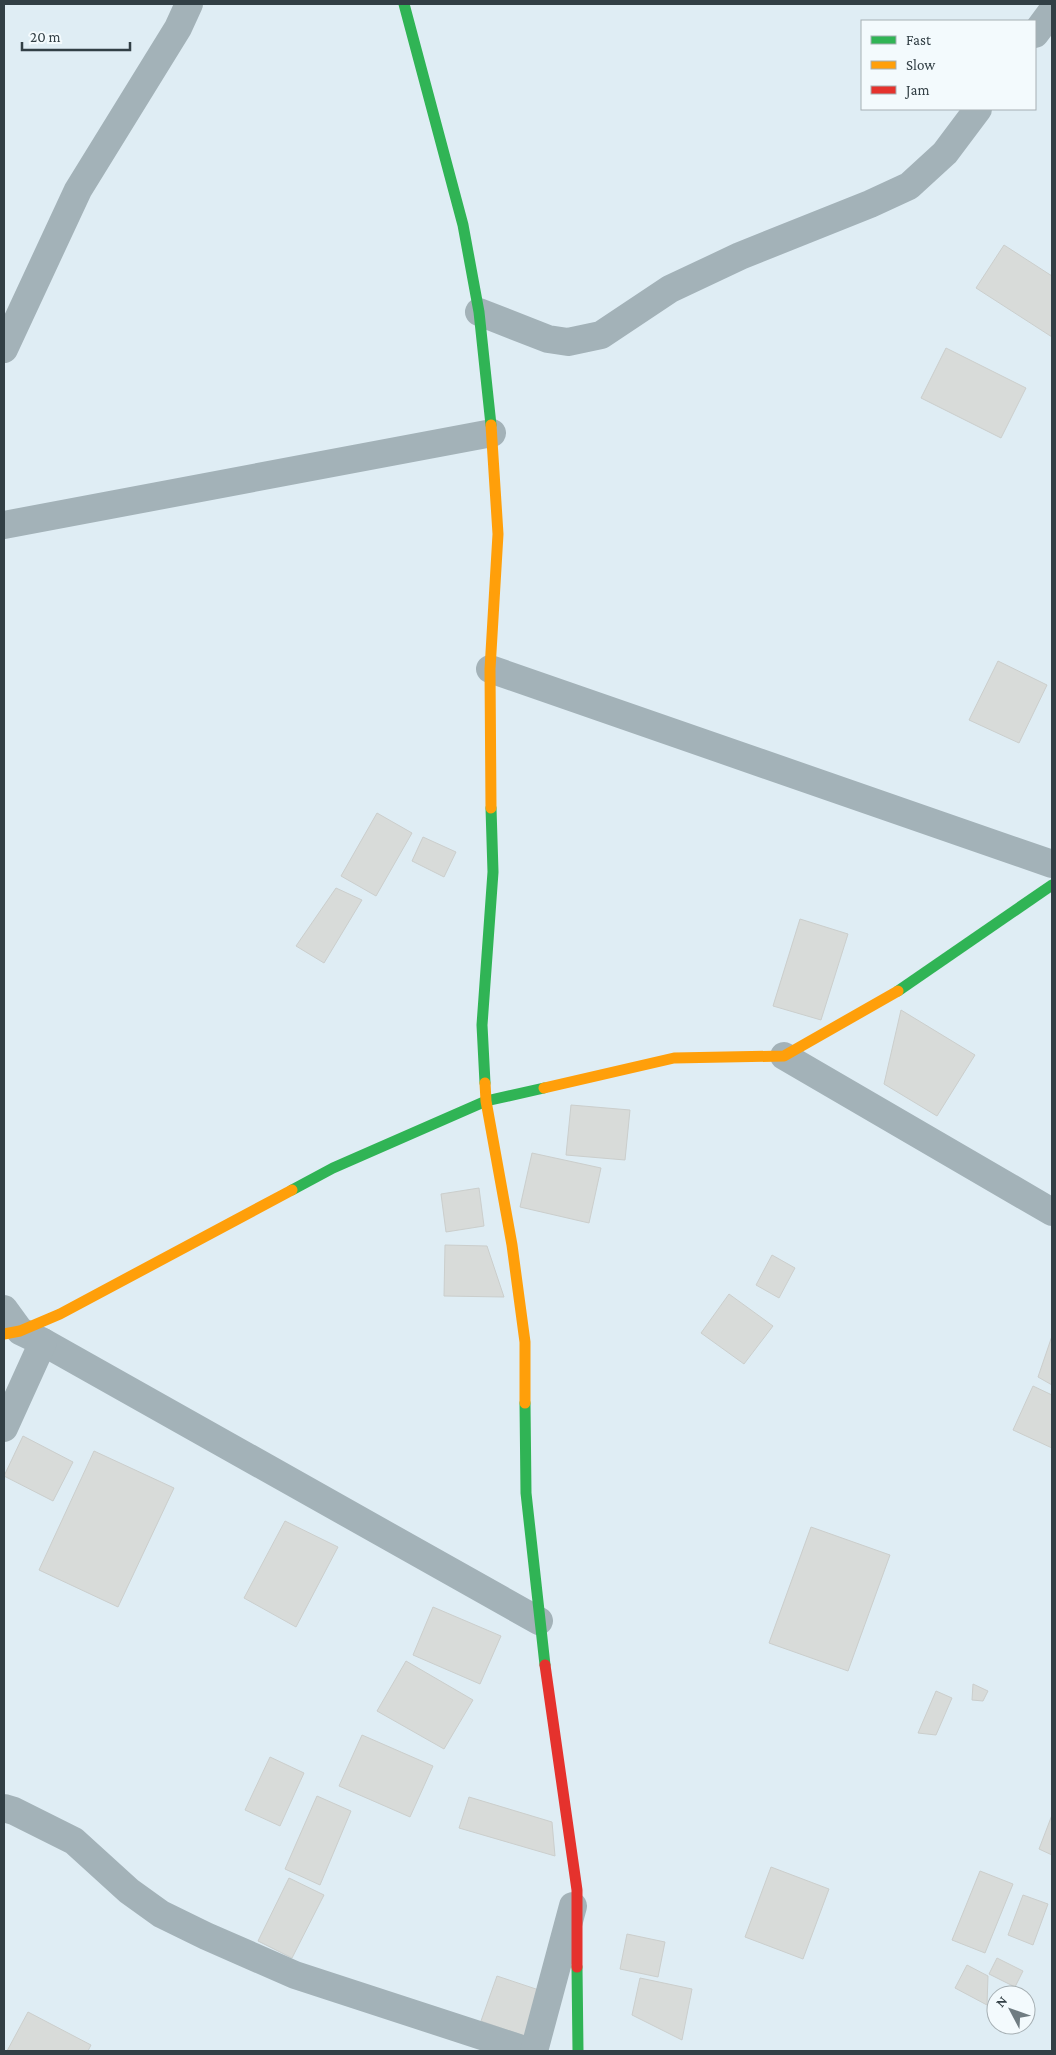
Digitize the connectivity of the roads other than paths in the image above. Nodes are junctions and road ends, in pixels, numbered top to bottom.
1 (189, 4) edge
2 (404, 4) edge
3 (1052, 11) edge
4 (1036, 33) edge
5 (977, 110) edge
6 (479, 312) junction
7 (4, 350) edge
8 (492, 433) junction
9 (4, 525) edge
10 (490, 669) junction
11 (1052, 864) edge
12 (1052, 885) edge
13 (784, 1056) junction
14 (486, 1101) junction
15 (1052, 1212) edge
16 (4, 1309) edge
17 (22, 1335) edge
18 (4, 1428) edge
19 (539, 1621) junction
20 (4, 1808) edge
21 (577, 1890) junction
22 (528, 2051) edge
23 (534, 2051) edge
24 (578, 2051) edge

1 - 7 street
2 - 6 street
3 - 4 street
5 - 6 street
6 - 8 street
8 - 9 street
8 - 10 street
10 - 11 street
10 - 14 street
12 - 13 street
13 - 14 street
13 - 15 street
14 - 17 street
14 - 19 street
16 - 17 street
17 - 18 street
17 - 19 street
19 - 21 street
20 - 22 street
21 - 23 street
21 - 24 street

